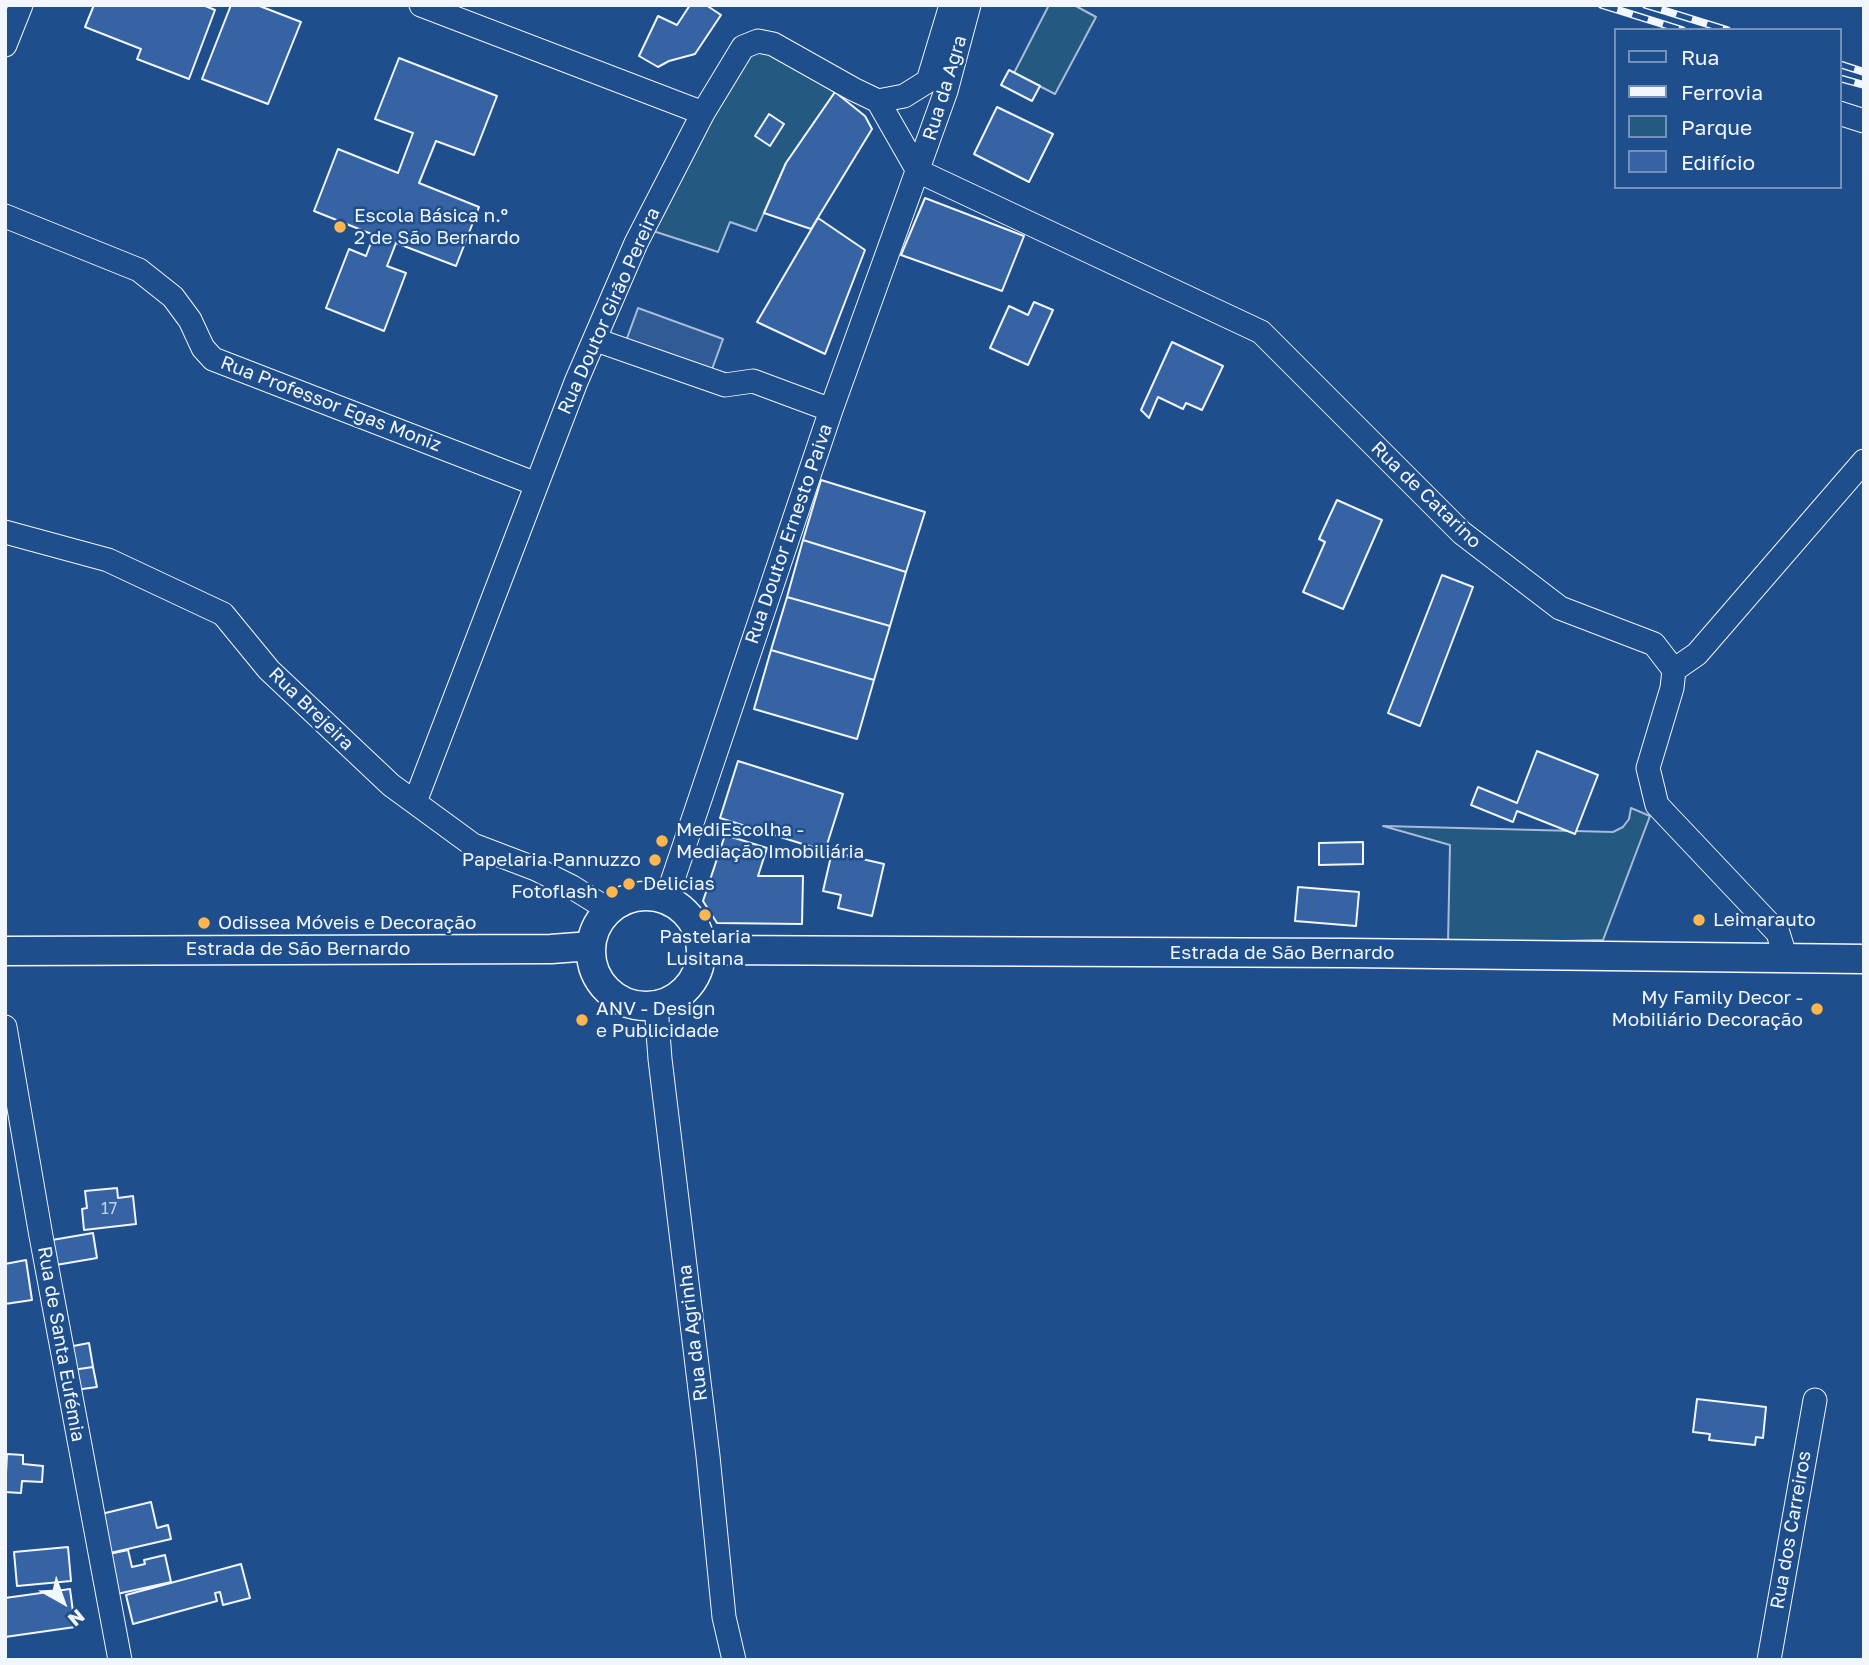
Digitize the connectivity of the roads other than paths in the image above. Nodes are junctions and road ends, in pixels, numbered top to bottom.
1 (20, 5) edge
2 (421, 5) edge
3 (951, 5) edge
4 (969, 5) edge
5 (5, 45) edge
6 (878, 102) junction
7 (703, 113) junction
8 (1841, 114) edge
9 (1864, 121) edge
10 (918, 171) junction
11 (5, 216) edge
12 (596, 340) junction
13 (831, 410) junction
14 (1864, 461) edge
15 (536, 484) junction
16 (5, 532) edge
17 (1674, 670) junction
18 (415, 802) junction
19 (666, 900) junction
20 (609, 911) junction
21 (591, 946) junction
22 (701, 950) junction
23 (5, 951) edge
24 (1786, 959) junction
25 (1864, 959) edge
26 (656, 1005) junction
27 (5, 1027) edge
28 (1815, 1400) dead end
29 (120, 1660) edge
30 (734, 1660) edge
31 (1769, 1660) edge

1 - 5 street
2 - 7 street
3 - 6 street, Rua da Agra
4 - 10 street, Rua da Agra
6 - 7 street, Rua Doutor Girão Pereira
6 - 10 street
7 - 12 street, Rua Doutor Girão Pereira
8 - 9 street
10 - 13 street, Rua Doutor Ernesto Paiva
10 - 17 street, Rua de Catarino
11 - 15 street, Rua Professor Egas Moniz
12 - 13 street
12 - 15 street, Rua Doutor Girão Pereira
13 - 19 street, Rua Doutor Ernesto Paiva
14 - 17 street
15 - 18 street, Rua Doutor Girão Pereira
16 - 18 street, Rua Brejeira
17 - 24 street
18 - 20 street, Rua Brejeira
19 - 20 main road
19 - 22 main road
20 - 21 main road
21 - 23 main road, Estrada de São Bernardo
21 - 26 main road
22 - 24 main road, Estrada de São Bernardo
22 - 26 main road
24 - 25 main road, Estrada de São Bernardo
26 - 30 street, Rua da Agrinha
27 - 29 street, Rua de Santa Eufémia
28 - 31 street, Rua dos Carreiros

